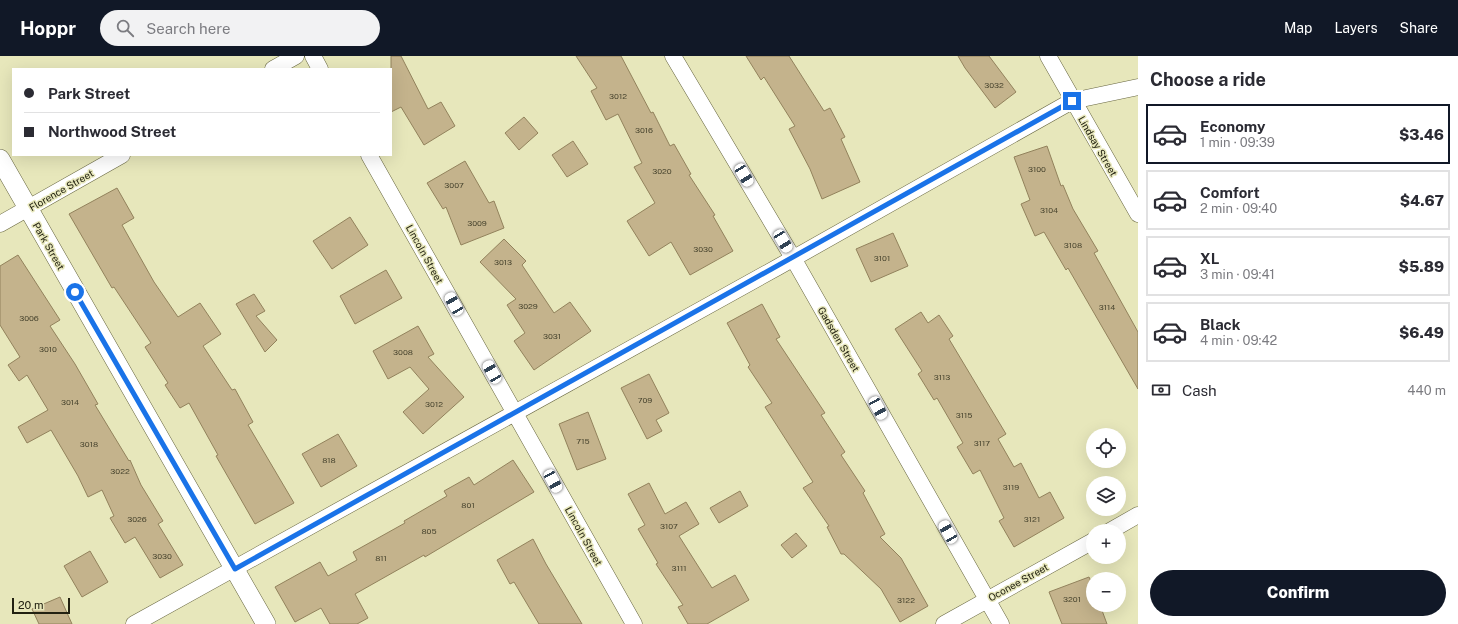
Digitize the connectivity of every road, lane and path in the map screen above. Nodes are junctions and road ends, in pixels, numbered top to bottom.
1 (296, 56) edge
2 (313, 56) edge
3 (673, 56) edge
4 (1048, 56) edge
5 (275, 68) edge
6 (319, 68) edge
7 (1138, 88) edge
8 (1072, 101) junction
9 (120, 156) edge
10 (370, 156) edge
11 (0, 159) edge
12 (28, 209) junction
13 (1138, 214) edge
14 (0, 224) edge
15 (793, 258) junction
16 (515, 413) junction
17 (1138, 516) edge
18 (1123, 524) edge
19 (1086, 545) edge
20 (235, 569) junction
21 (987, 600) junction
22 (134, 624) edge
23 (266, 624) edge
24 (634, 624) edge
25 (944, 624) edge
26 (1001, 624) edge

1 - 5 street
2 - 6 street
3 - 15 street, Gadsden Street
4 - 8 street, Lindsay Street
7 - 8 street
8 - 13 street, Lindsay Street
8 - 15 street
9 - 12 street, Florence Street
10 - 16 street, Lincoln Street
11 - 12 street, Park Street
12 - 14 street, Florence Street
12 - 20 street, Park Street
15 - 16 street
15 - 21 street, Gadsden Street
16 - 20 street
16 - 24 street, Lincoln Street
17 - 18 street
19 - 21 street, Oconee Street
20 - 22 street
20 - 23 street, Park Street
21 - 25 street, Oconee Street
21 - 26 street, Gadsden Street

